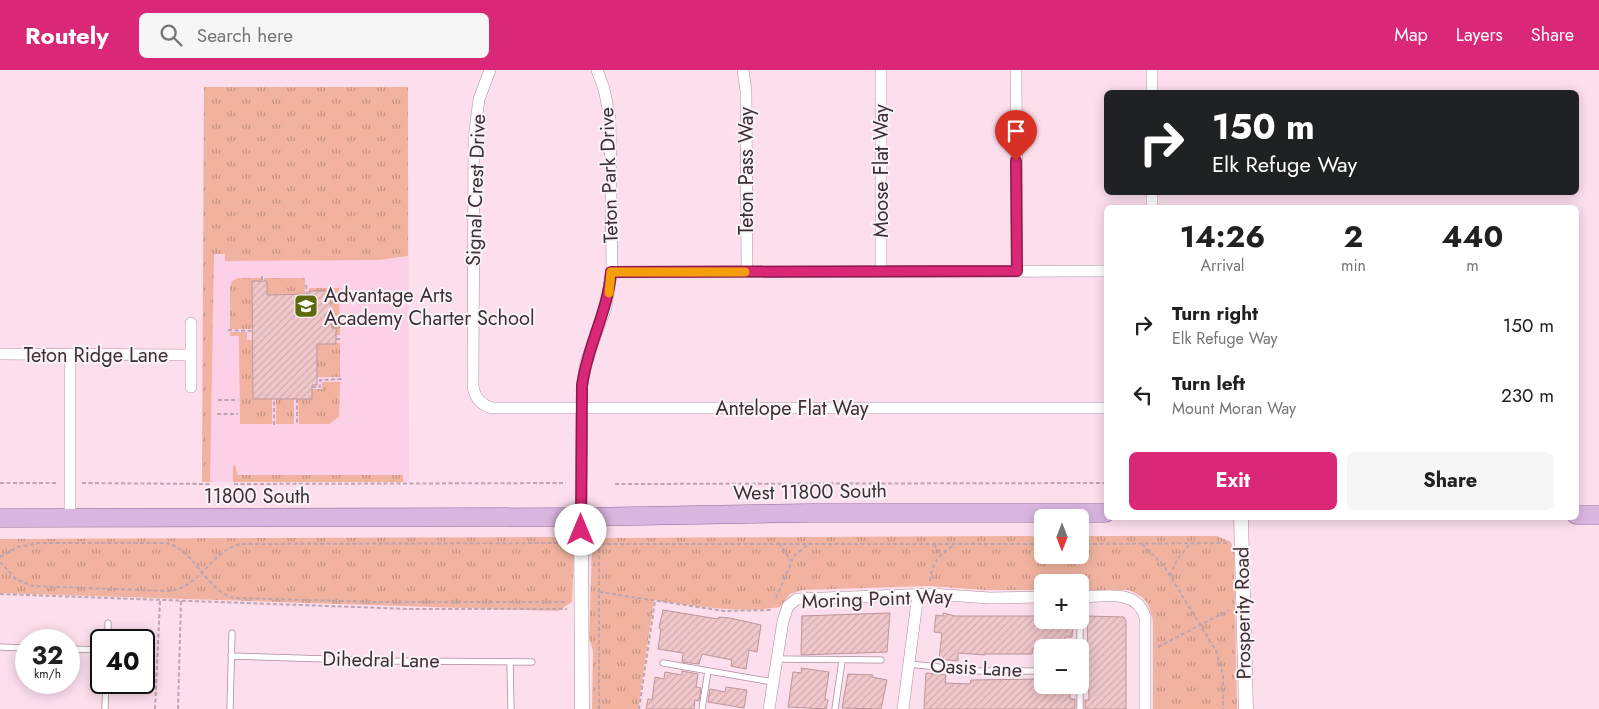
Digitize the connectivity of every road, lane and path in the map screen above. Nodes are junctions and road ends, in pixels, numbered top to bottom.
1 (490, 70) edge
2 (597, 70) edge
3 (743, 70) edge
4 (881, 70) edge
5 (1016, 70) edge
6 (1152, 70) edge
7 (1152, 90) edge
8 (881, 271) junction
9 (1017, 271) junction
10 (1104, 271) edge
11 (611, 272) junction
12 (747, 272) junction
13 (262, 276) dead end
14 (262, 281) dead end
15 (306, 285) dead end
16 (307, 294) dead end
17 (191, 323) dead end
18 (228, 330) dead end
19 (252, 331) dead end
20 (336, 339) dead end
21 (342, 339) dead end
22 (0, 354) edge
23 (70, 354) junction
24 (191, 355) junction
25 (343, 379) dead end
26 (191, 387) dead end
27 (312, 387) dead end
28 (274, 398) dead end
29 (297, 398) dead end
30 (218, 400) dead end
31 (238, 400) dead end
32 (479, 402) joint
33 (581, 408) junction
34 (1104, 408) edge
35 (217, 414) dead end
36 (238, 414) dead end
37 (274, 425) dead end
38 (297, 425) dead end
39 (0, 483) edge
40 (58, 483) dead end
41 (82, 483) dead end
42 (566, 483) dead end
43 (1104, 483) edge
44 (211, 484) dead end
45 (234, 484) dead end
46 (615, 484) dead end
47 (1104, 513) edge
48 (1579, 515) edge
49 (1599, 515) edge
50 (515, 517) joint
51 (581, 517) junction
52 (0, 518) edge
53 (70, 518) junction
54 (1241, 520) edge
55 (1231, 542) dead end
56 (779, 543) junction
57 (567, 544) dead end
58 (594, 544) dead end
59 (599, 544) junction
60 (808, 544) junction
61 (934, 544) junction
62 (956, 544) junction
63 (1034, 544) edge
64 (1089, 544) edge
65 (1142, 544) junction
66 (1190, 544) junction
67 (940, 554) junction
68 (0, 557) edge
69 (0, 562) edge
70 (791, 562) junction
71 (202, 572) junction
72 (1170, 576) junction
73 (930, 581) dead end
74 (599, 592) junction
75 (0, 594) edge
76 (918, 594) junction
77 (1034, 597) edge
78 (1089, 597) edge
79 (776, 598) dead end
80 (160, 601) junction
81 (655, 601) junction
82 (181, 602) junction
83 (567, 602) dead end
84 (567, 609) dead end
85 (771, 610) dead end
86 (1229, 610) dead end
87 (108, 623) dead end
88 (1199, 626) junction
89 (108, 629) edge
90 (232, 633) dead end
91 (0, 647) edge
92 (1158, 647) dead end
93 (15, 648) edge
94 (231, 656) junction
95 (776, 659) junction
96 (882, 660) dead end
97 (842, 661) junction
98 (510, 662) junction
99 (532, 662) dead end
100 (663, 664) dead end
101 (909, 664) junction
102 (708, 671) junction
103 (1034, 671) edge
104 (773, 682) junction
105 (106, 694) edge
106 (1080, 694) edge
107 (105, 709) edge
108 (155, 709) edge
109 (178, 709) edge
110 (230, 709) edge
111 (511, 709) edge
112 (582, 709) edge
113 (599, 709) edge
114 (639, 709) edge
115 (702, 709) edge
116 (768, 709) edge
117 (835, 709) edge
118 (902, 709) edge
119 (1080, 709) edge
120 (1145, 709) edge
121 (1223, 709) edge
122 (1246, 709) edge

1 - 32 street, Signal Crest Drive
2 - 11 street, Teton Park Drive
3 - 12 street, Teton Pass Way
4 - 8 street, Moose Flat Way
5 - 9 street
6 - 7 street
8 - 9 street
8 - 12 street
9 - 10 street
11 - 12 street
11 - 33 street, Teton Park Drive
13 - 14 path
15 - 16 path
17 - 24 street, Teton Ridge Lane
18 - 19 path
20 - 21 path
22 - 23 street, Teton Ridge Lane
23 - 24 street, Teton Ridge Lane
23 - 53 street
24 - 26 street, Teton Ridge Lane
25 - 27 path
28 - 37 path
29 - 38 path
30 - 31 path
32 - 33 street, Antelope Flat Way
33 - 34 street, Antelope Flat Way
33 - 51 street, Teton Park Drive
35 - 36 path
39 - 40 path
41 - 44 path
42 - 45 path
43 - 46 path
47 - 51 main road, West 11800 South
48 - 49 main road
50 - 51 main road, West 11800 South
50 - 53 main road, 11800 South
51 - 112 street
52 - 53 main road, 11800 South
54 - 122 street, Prosperity Road
55 - 66 path
56 - 59 path
56 - 60 path
56 - 70 path
57 - 71 path
58 - 59 path
59 - 74 path
60 - 61 path
60 - 70 path
61 - 62 path
61 - 67 path
62 - 63 path
62 - 67 path
64 - 65 path
65 - 66 path
65 - 72 path
66 - 72 path
67 - 73 path
68 - 71 path
69 - 71 path
70 - 79 path
71 - 83 path
72 - 88 path
74 - 81 path
74 - 113 path
75 - 80 path
76 - 77 street, Moring Point Way
76 - 95 street, Moring Point Way
76 - 101 street
78 - 120 street
80 - 82 path
80 - 108 path
81 - 85 path
81 - 114 path
82 - 84 path
82 - 109 path
86 - 88 path
87 - 89 lane
88 - 92 path
88 - 121 path
90 - 94 lane
91 - 93 lane
94 - 98 lane, Dihedral Lane
94 - 110 lane
95 - 97 lane
95 - 104 street, Moring Point Way
96 - 97 lane
97 - 117 lane
98 - 99 lane, Dihedral Lane
98 - 111 lane
100 - 102 lane
101 - 103 lane, Oasis Lane
101 - 118 street
102 - 104 lane
102 - 115 lane
104 - 116 street, Moring Point Way
105 - 107 lane
106 - 119 lane

